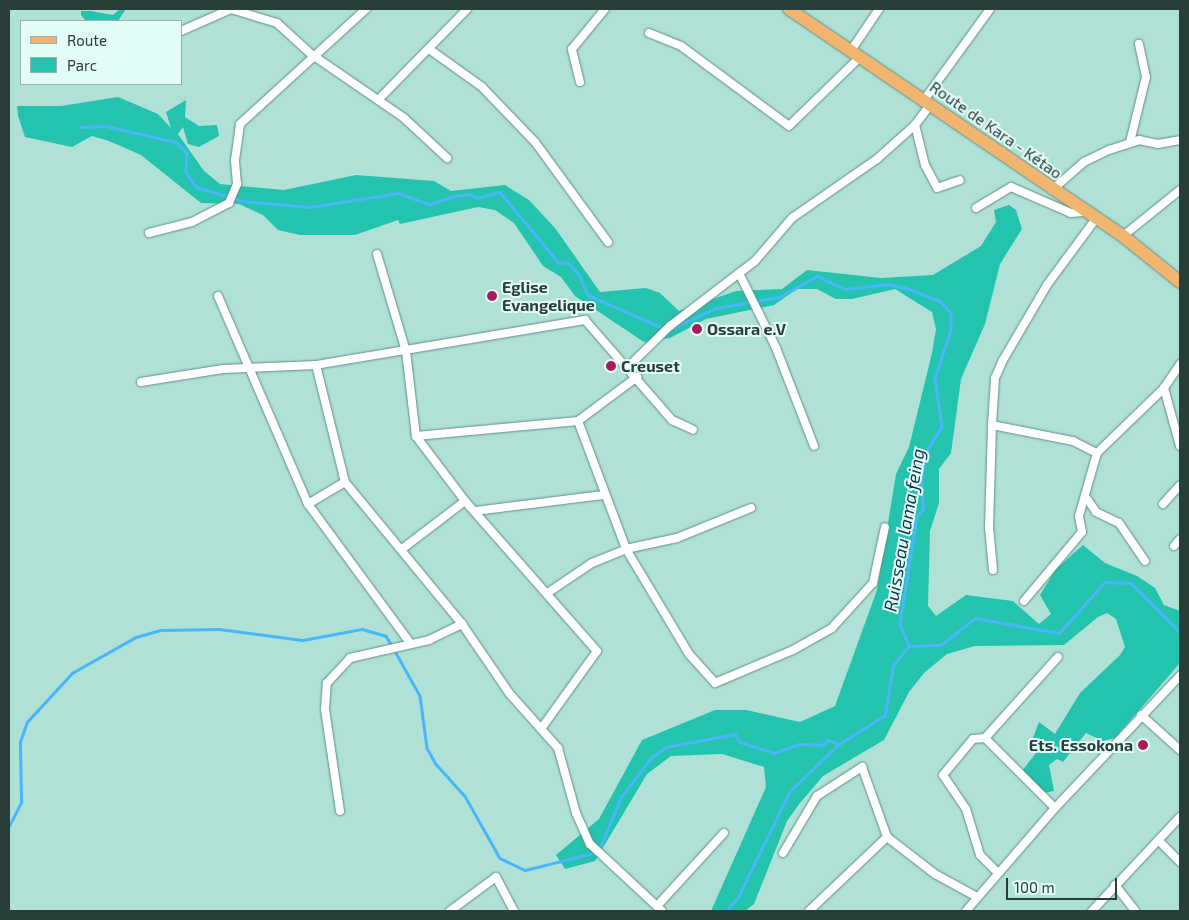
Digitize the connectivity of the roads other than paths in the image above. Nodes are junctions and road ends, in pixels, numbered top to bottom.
1 (231, 9) edge
2 (366, 9) edge
3 (467, 9) edge
4 (605, 9) edge
5 (789, 9) edge
6 (879, 9) edge
7 (990, 9) edge
8 (182, 31) edge
9 (649, 33) dead end
10 (1139, 44) dead end
11 (429, 49) junction
12 (856, 53) junction
13 (311, 54) junction
14 (580, 82) dead end
15 (379, 99) junction
16 (927, 102) junction
17 (914, 126) junction
18 (1180, 140) edge
19 (1130, 142) junction
20 (447, 158) dead end
21 (960, 180) dead end
22 (1052, 190) junction
23 (1180, 190) edge
24 (976, 208) dead end
25 (1083, 212) junction
26 (1095, 220) junction
27 (149, 233) dead end
28 (1123, 236) junction
29 (608, 242) dead end
30 (377, 254) dead end
31 (739, 273) junction
32 (1180, 282) edge
33 (218, 296) dead end
34 (406, 351) junction
35 (1180, 364) edge
36 (316, 365) junction
37 (629, 366) junction
38 (250, 368) junction
39 (637, 377) junction
40 (140, 382) dead end
41 (1164, 388) junction
42 (578, 421) junction
43 (992, 425) junction
44 (693, 430) dead end
45 (416, 436) junction
46 (814, 446) dead end
47 (1180, 446) edge
48 (1097, 453) junction
49 (346, 482) junction
50 (1180, 485) edge
51 (603, 495) junction
52 (1086, 496) junction
53 (465, 501) junction
54 (308, 504) junction
55 (1162, 504) dead end
56 (751, 508) dead end
57 (475, 511) junction
58 (886, 527) dead end
59 (1180, 539) edge
60 (1174, 546) dead end
61 (402, 549) junction
62 (626, 549) junction
63 (1145, 561) dead end
64 (994, 570) dead end
65 (549, 592) junction
66 (1024, 601) dead end
67 (462, 624) junction
68 (410, 643) junction
69 (1058, 658) dead end
70 (1179, 679) edge
71 (1141, 715) junction
72 (541, 729) junction
73 (985, 738) junction
74 (1180, 750) edge
75 (1055, 808) junction
76 (340, 811) dead end
77 (1180, 817) edge
78 (724, 833) dead end
79 (887, 837) junction
80 (1159, 841) junction
81 (783, 853) dead end
82 (1180, 862) edge
83 (998, 873) junction
84 (1115, 885) junction
85 (977, 897) junction
86 (659, 908) edge
87 (450, 911) edge
88 (514, 911) edge
89 (809, 911) edge
90 (967, 911) edge
91 (1092, 911) edge
92 (1135, 911) edge

1 - 8 street
1 - 13 street
2 - 13 street
3 - 11 street
4 - 14 street
5 - 12 main road, Route de Kara - Kétao
6 - 12 street
7 - 16 street
9 - 12 street
10 - 19 street
11 - 15 street
11 - 29 street
12 - 16 main road, Route de Kara - Kétao
13 - 15 street
13 - 27 street
15 - 20 street
16 - 17 street
16 - 22 main road, Route de Kara - Kétao
17 - 21 street
17 - 31 street
18 - 19 street
19 - 22 street
22 - 25 main road, Route de Kara - Kétao
23 - 28 street
24 - 25 street
25 - 26 main road, Route de Kara - Kétao
26 - 28 main road, Route de Kara - Kétao
26 - 43 street
28 - 32 main road, Route de Kara - Kétao
30 - 34 street
31 - 37 street
31 - 46 street
33 - 38 street
34 - 36 street
34 - 37 street
34 - 45 street
35 - 41 street
36 - 38 street
36 - 49 street
37 - 39 street
38 - 40 street
38 - 54 street
39 - 42 street
39 - 44 street
41 - 47 street
41 - 48 street
42 - 45 street
42 - 51 street
43 - 48 street
43 - 64 street
45 - 53 street
48 - 52 street
49 - 54 street
49 - 61 street
50 - 55 street
51 - 57 street
51 - 62 street
52 - 63 street
52 - 66 street
53 - 57 street
53 - 61 street
54 - 68 street
56 - 62 street
57 - 65 street
58 - 62 street
59 - 60 street
61 - 67 street
62 - 65 street
65 - 72 street
67 - 68 street
67 - 72 street
68 - 76 street
69 - 73 street
70 - 71 street
71 - 74 street
71 - 75 street
72 - 86 street
73 - 75 street
73 - 83 street
75 - 83 street
77 - 80 street
78 - 86 street
79 - 81 street
79 - 85 street
79 - 89 street
80 - 82 street
80 - 84 street
83 - 85 street
84 - 91 street
84 - 92 street
85 - 90 street
87 - 88 street

